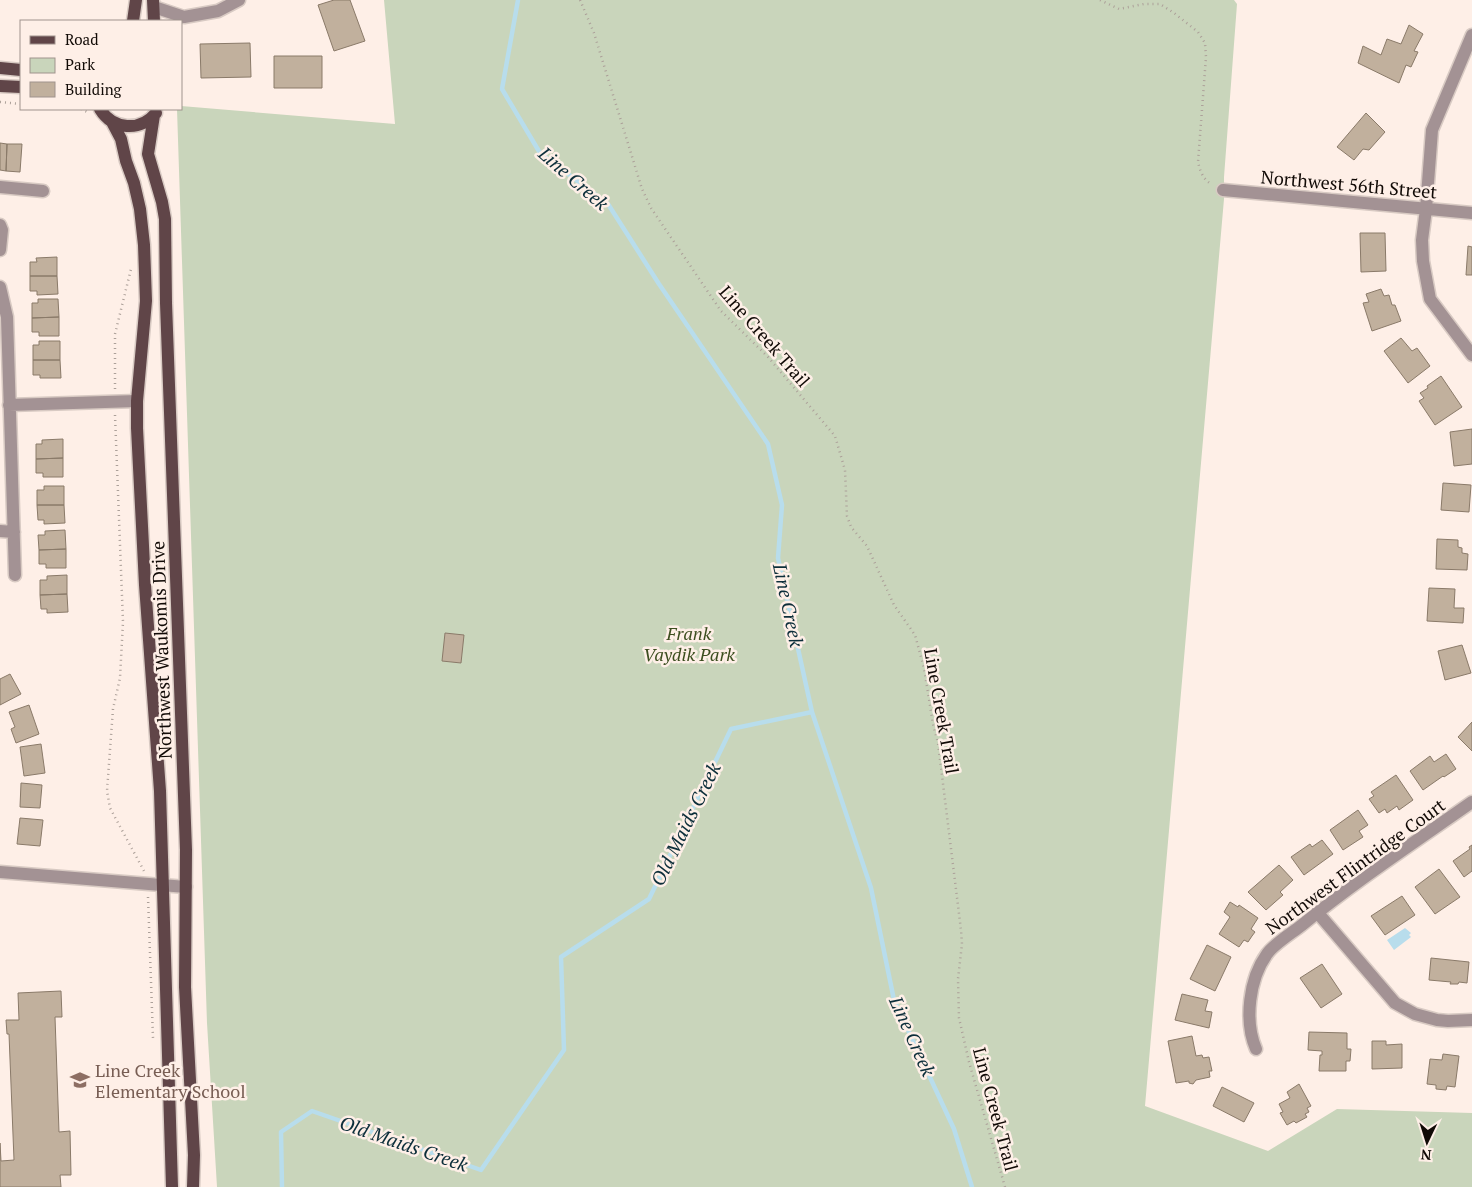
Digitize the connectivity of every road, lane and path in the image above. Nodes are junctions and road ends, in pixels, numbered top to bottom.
1 (136, 0) edge
2 (239, 0) edge
3 (580, 0) edge
4 (1100, 0) edge
5 (154, 4) edge
6 (133, 20) edge
7 (154, 20) edge
8 (1472, 34) edge
9 (0, 68) edge
10 (20, 70) edge
11 (0, 86) edge
12 (20, 87) edge
13 (0, 102) edge
14 (20, 104) edge
15 (100, 110) edge
16 (157, 112) edge
17 (112, 122) junction
18 (0, 187) edge
19 (1223, 190) joint
20 (43, 191) dead end
21 (1426, 209) junction
22 (1472, 213) edge
23 (0, 225) edge
24 (0, 250) edge
25 (131, 264) dead end
26 (0, 287) edge
27 (1472, 355) edge
28 (115, 391) dead end
29 (137, 402) junction
30 (9, 405) junction
31 (115, 415) dead end
32 (0, 531) edge
33 (14, 532) junction
34 (15, 575) dead end
35 (1472, 802) edge
36 (0, 872) edge
37 (146, 884) junction
38 (162, 885) junction
39 (186, 887) junction
40 (1317, 912) junction
41 (1472, 1020) edge
42 (153, 1038) dead end
43 (1256, 1049) dead end
44 (172, 1187) edge
45 (193, 1187) edge
46 (1005, 1187) edge

1 - 6 main road
2 - 5 street
3 - 46 path, Line Creek Trail
4 - 19 path
5 - 7 main road
8 - 21 street
9 - 10 main road
11 - 12 main road
13 - 14 path
15 - 17 main road
16 - 17 main road
16 - 39 main road, Northwest Waukomis Drive
17 - 29 main road, Northwest Waukomis Drive
18 - 20 street
19 - 21 street, Northwest 56th Street
21 - 22 street, Northwest 56th Street
21 - 27 street
23 - 24 street
25 - 28 path
26 - 30 street
29 - 30 street
29 - 38 main road, Northwest Waukomis Drive
30 - 33 street
31 - 37 path
32 - 33 street
33 - 34 street
35 - 40 street, Northwest Flintridge Court
36 - 37 street
37 - 38 street
37 - 42 path
38 - 39 street
38 - 44 main road, Northwest Waukomis Drive
39 - 45 main road, Northwest Waukomis Drive
40 - 41 street
40 - 43 street, Northwest Flintridge Court

